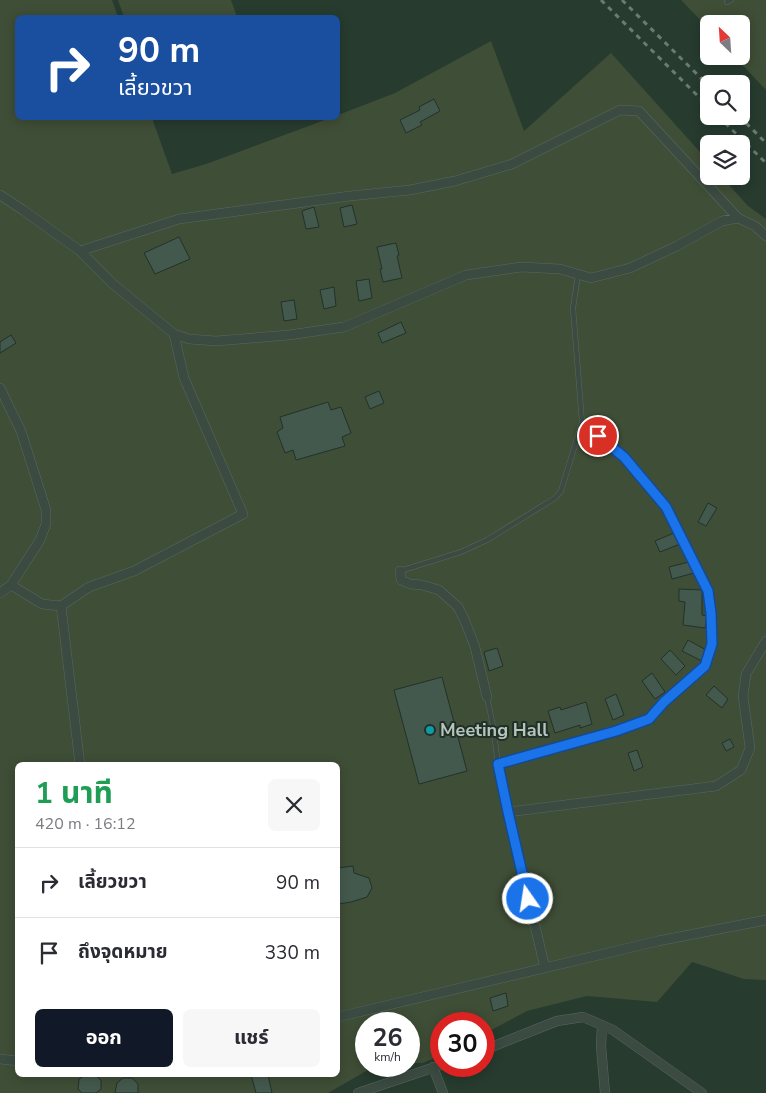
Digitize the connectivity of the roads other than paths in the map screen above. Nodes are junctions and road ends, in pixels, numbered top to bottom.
1 (0, 195) edge
2 (738, 218) junction
3 (766, 236) edge
4 (80, 251) junction
5 (578, 275) junction
6 (174, 334) junction
7 (0, 388) edge
8 (582, 422) junction
9 (400, 571) joint
10 (11, 585) junction
11 (0, 592) edge
12 (61, 606) junction
13 (766, 641) edge
14 (487, 697) joint
15 (80, 762) edge
16 (497, 764) junction
17 (508, 812) junction
18 (766, 920) edge
19 (545, 968) junction
20 (340, 1017) edge
21 (602, 1025) junction
22 (495, 1046) edge
23 (0, 1059) edge
24 (15, 1061) edge
25 (430, 1069) edge
26 (439, 1077) edge
27 (378, 1089) edge
28 (358, 1093) edge
29 (443, 1093) edge
30 (605, 1093) edge
31 (702, 1093) edge

1 - 4 street
2 - 3 street
2 - 4 street
2 - 5 street
4 - 6 street
5 - 6 street
5 - 8 lane
6 - 12 street
7 - 10 street
8 - 9 lane
8 - 16 lane
9 - 14 street
10 - 11 street
10 - 12 street
12 - 15 street
13 - 17 street
14 - 16 lane
16 - 17 lane
17 - 19 street
18 - 19 street
19 - 20 street
21 - 22 street
21 - 30 street
21 - 31 street
23 - 24 street
25 - 27 street
26 - 29 street
27 - 28 street

